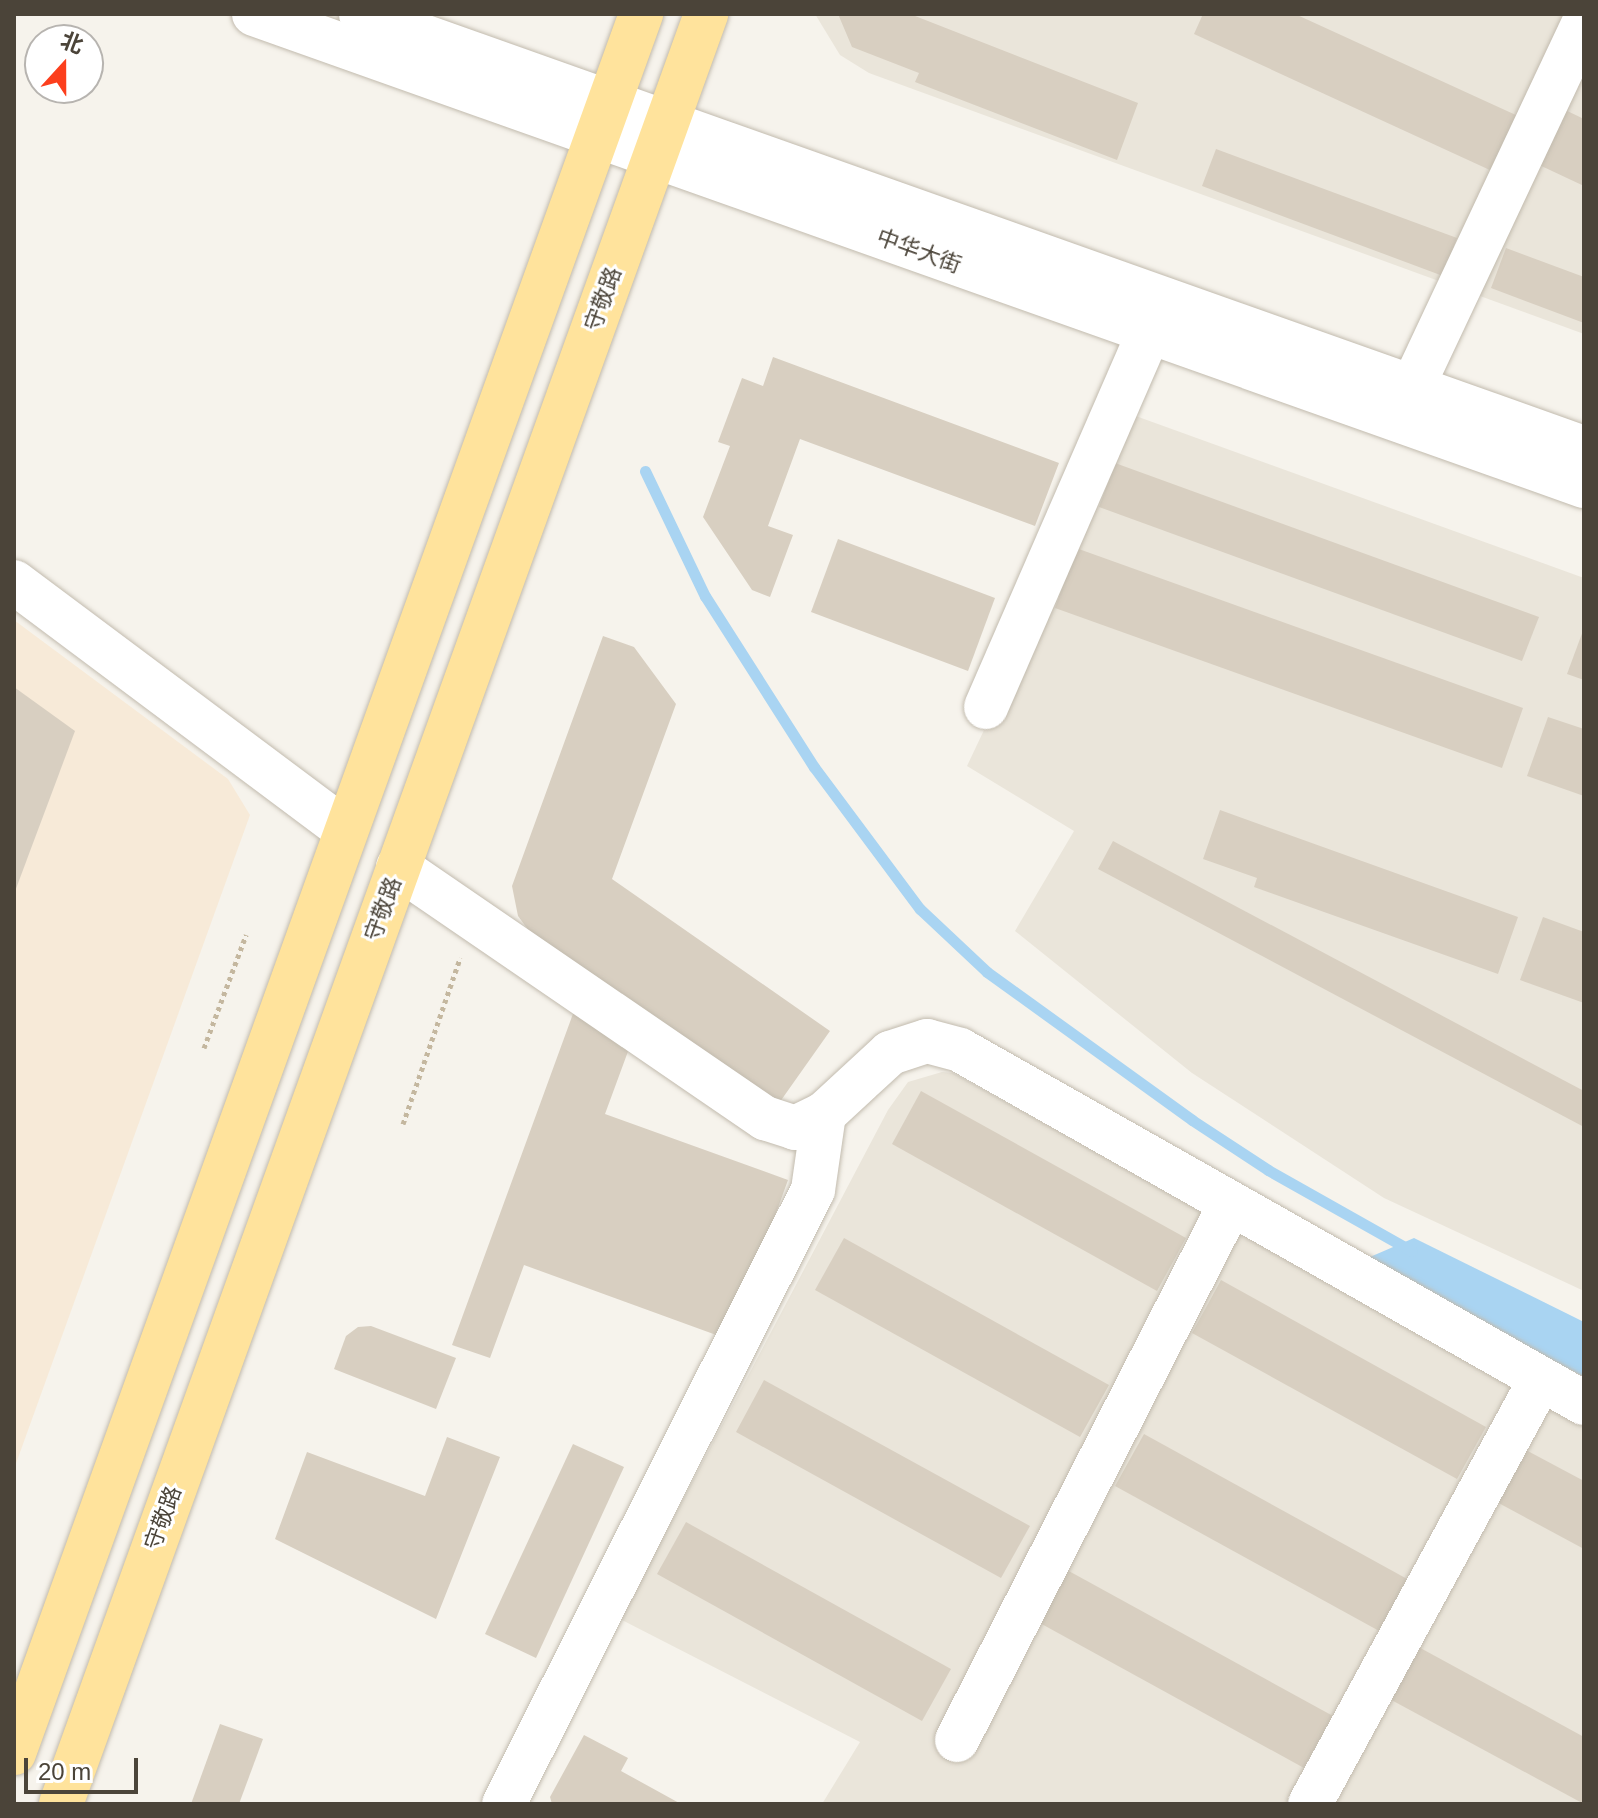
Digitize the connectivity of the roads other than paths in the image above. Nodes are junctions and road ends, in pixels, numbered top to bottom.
1 (254, 14) edge
2 (361, 14) edge
3 (641, 14) edge
4 (706, 14) edge
5 (1584, 23) edge
6 (603, 119) junction
7 (661, 139) junction
8 (1149, 333) junction
9 (1412, 388) junction
10 (1584, 448) edge
11 (1584, 486) edge
12 (14, 582) edge
13 (986, 707) dead end
14 (346, 830) junction
15 (398, 867) junction
16 (824, 1114) junction
17 (1230, 1205) junction
18 (1540, 1380) junction
19 (1584, 1403) edge
20 (957, 1740) dead end
21 (14, 1753) edge
22 (61, 1804) edge
23 (504, 1804) edge
24 (1310, 1804) edge

1 - 6 street, 中华大街
2 - 6 street, 中华大街
3 - 6 main road
4 - 7 main road, 守敬路
5 - 9 street
6 - 7 street, 中华大街
6 - 14 main road
7 - 8 street, 中华大街
7 - 9 street, 中华大街
7 - 15 main road, 守敬路
8 - 11 street, 中华大街
8 - 13 street
9 - 10 street, 中华大街
12 - 14 street
14 - 21 main road
15 - 16 street
15 - 22 main road, 守敬路
16 - 17 street
16 - 23 street
17 - 18 street
17 - 20 street
18 - 19 street
18 - 24 street

